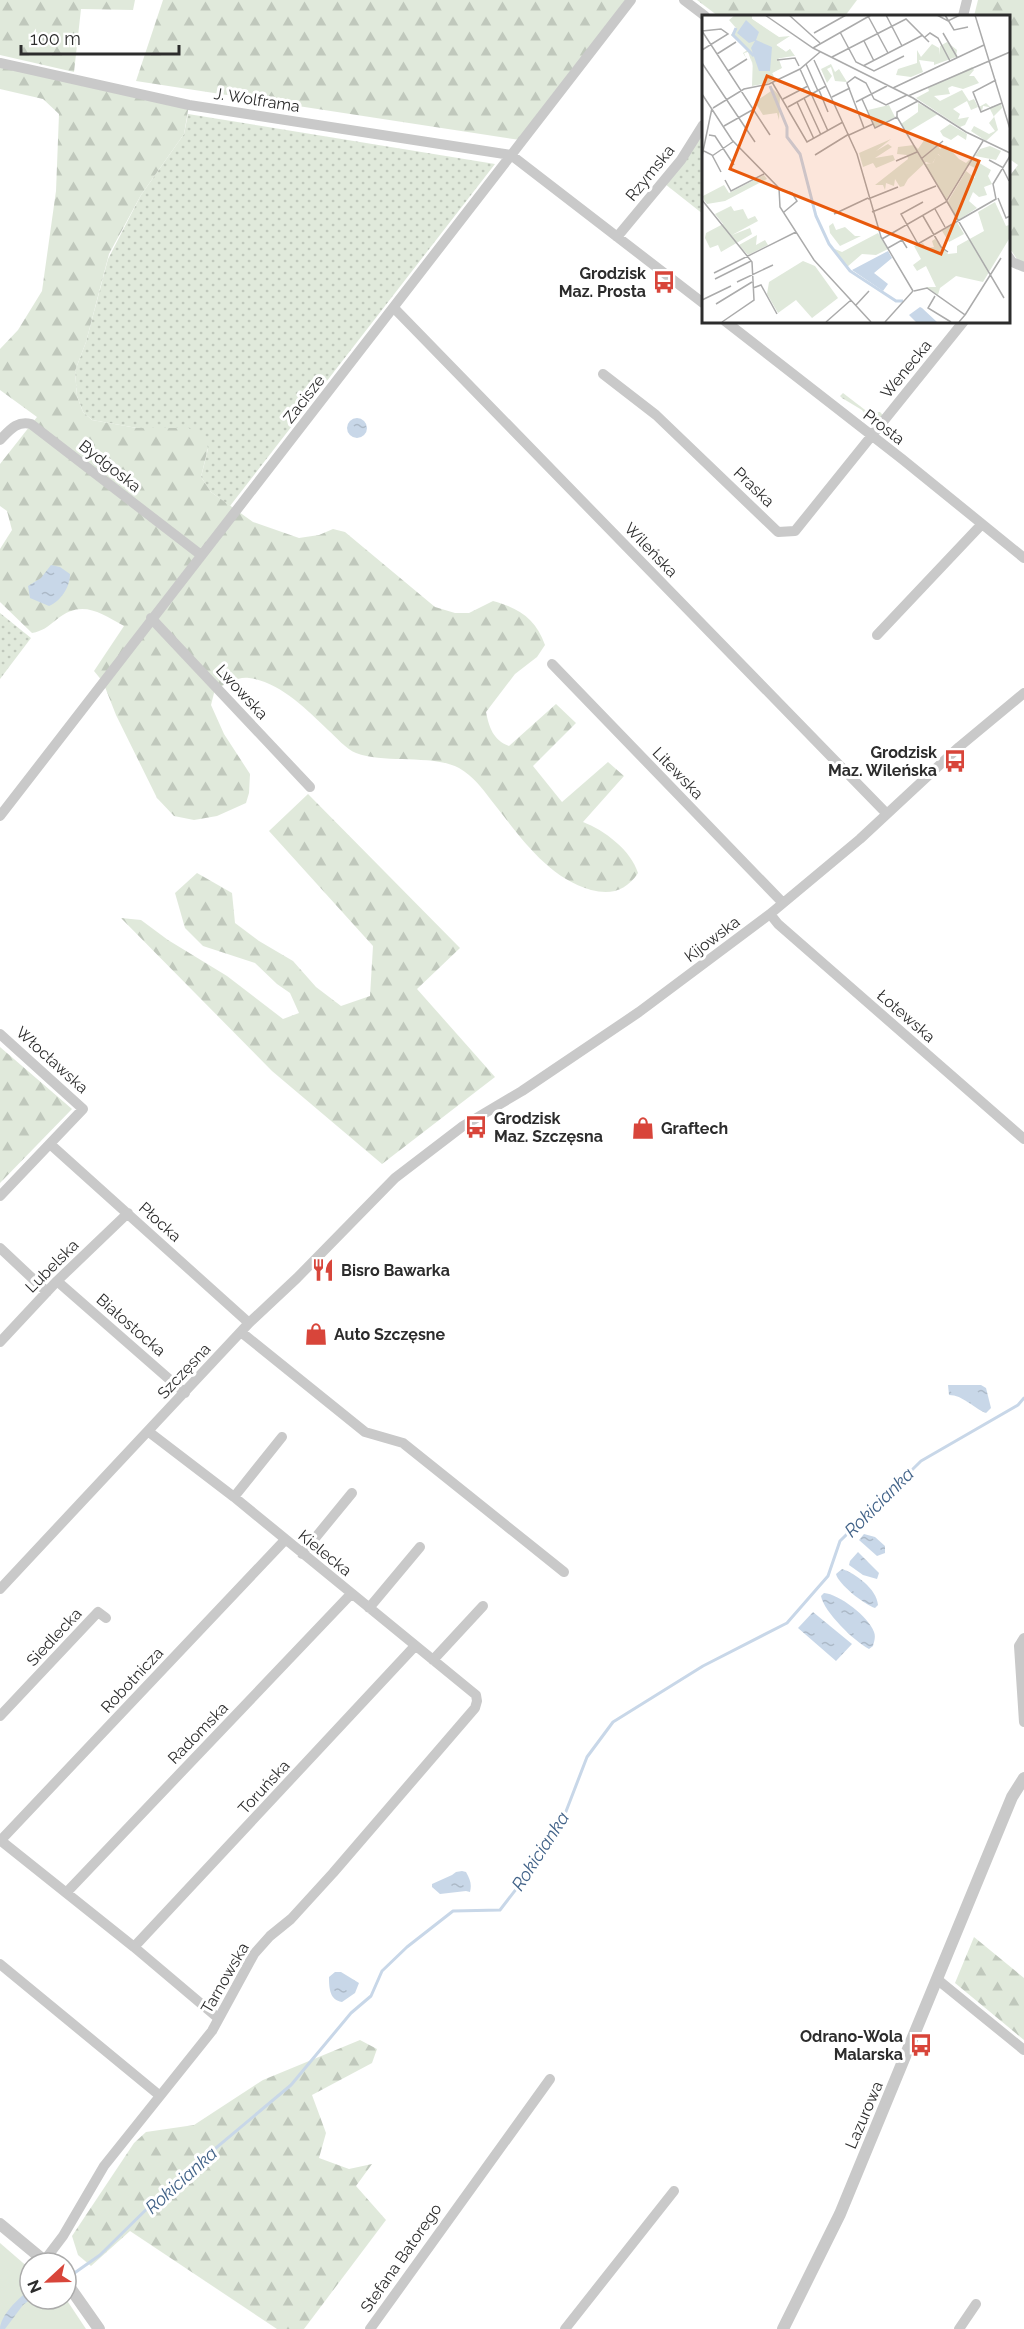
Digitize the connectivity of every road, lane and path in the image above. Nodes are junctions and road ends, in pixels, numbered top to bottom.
1 (631, 0) edge
2 (684, 0) edge
3 (967, 0) edge
4 (704, 15) edge
5 (963, 15) edge
6 (0, 63) edge
7 (702, 127) edge
8 (511, 155) junction
9 (617, 237) junction
10 (1009, 262) edge
11 (1024, 267) edge
12 (702, 302) edge
13 (394, 308) junction
14 (727, 322) edge
15 (963, 322) edge
16 (603, 374) dead end
17 (872, 437) junction
18 (0, 440) edge
19 (981, 525) junction
20 (201, 555) junction
21 (1024, 558) edge
22 (151, 618) junction
23 (877, 635) dead end
24 (552, 664) dead end
25 (1024, 693) edge
26 (310, 787) dead end
27 (887, 814) junction
28 (0, 816) edge
29 (783, 903) junction
30 (770, 914) junction
31 (0, 1034) edge
32 (1024, 1139) edge
33 (50, 1144) junction
34 (395, 1178) joint
35 (0, 1196) edge
36 (128, 1214) junction
37 (0, 1248) edge
38 (57, 1281) junction
39 (47, 1292) junction
40 (249, 1323) junction
41 (241, 1332) junction
42 (0, 1342) edge
43 (184, 1393) junction
44 (149, 1432) junction
45 (282, 1437) dead end
46 (352, 1493) dead end
47 (234, 1497) junction
48 (285, 1540) junction
49 (420, 1547) dead end
50 (302, 1554) junction
51 (564, 1572) dead end
52 (0, 1589) edge
53 (351, 1594) junction
54 (483, 1606) dead end
55 (369, 1608) junction
56 (105, 1618) dead end
57 (1024, 1638) edge
58 (415, 1646) junction
59 (433, 1660) junction
60 (477, 1701) joint
61 (0, 1716) edge
62 (1024, 1722) edge
63 (1024, 1778) edge
64 (0, 1841) edge
65 (66, 1893) junction
66 (134, 1947) junction
67 (0, 1964) edge
68 (938, 1980) junction
69 (218, 2018) junction
70 (1024, 2050) edge
71 (550, 2079) dead end
72 (159, 2095) junction
73 (674, 2190) dead end
74 (0, 2224) edge
75 (32, 2251) edge
76 (53, 2251) edge
77 (78, 2297) edge
78 (976, 2304) dead end
79 (99, 2329) edge
80 (370, 2329) edge
81 (565, 2329) edge
82 (783, 2329) edge
83 (959, 2329) edge

1 - 8 street, Zacisze
2 - 4 street
3 - 5 street
6 - 8 street, J. Wolframa
7 - 9 street, Rzymska
8 - 9 street
8 - 13 street, Zacisze
9 - 12 street
10 - 11 street
13 - 20 street, Zacisze
13 - 27 street, Wileńska
14 - 17 street, Prosta
15 - 17 street, Wenecka
16 - 17 street, Praska
17 - 19 street, Prosta
18 - 20 street, Bydgoska
19 - 21 street, Prosta
19 - 23 street
20 - 22 street, Zacisze
22 - 26 street, Lwowska
22 - 28 street, Zacisze
24 - 29 street, Litewska
25 - 27 street, Kijowska
27 - 29 street, Kijowska
29 - 30 street, Kijowska
30 - 32 street, Łotewska
30 - 34 street, Kijowska
31 - 33 street, Włocławska
33 - 35 street
33 - 36 street, Płocka
34 - 40 street, Szczęsna
36 - 38 street, Lubelska
36 - 40 street, Płocka
37 - 39 street
38 - 39 street, Lubelska
38 - 43 street, Białostocka
39 - 42 street, Lubelska
40 - 41 street, Szczęsna
41 - 43 street, Szczęsna
41 - 51 street
43 - 44 street, Szczęsna
44 - 47 street, Kielecka
44 - 52 street, Szczęsna
45 - 47 street
46 - 50 street
47 - 48 street, Kielecka
48 - 50 street, Kielecka
48 - 64 street, Robotnicza
49 - 55 street
50 - 53 street, Kielecka
53 - 55 street, Kielecka
53 - 65 street, Radomska
54 - 59 street
55 - 58 street, Kielecka
56 - 61 street, Siedlecka
57 - 62 street
58 - 59 street, Kielecka
58 - 66 street, Toruńska
59 - 60 street, Kielecka
60 - 69 street, Tarnowska
63 - 68 street, Lazurowa
64 - 65 street
65 - 66 street
66 - 69 street
67 - 72 street
68 - 70 street
68 - 82 street, Lazurowa
69 - 72 street, Tarnowska
71 - 80 street, Stefana Batorego
72 - 76 street, Tarnowska
73 - 81 street
74 - 75 street
77 - 79 street
78 - 83 street

